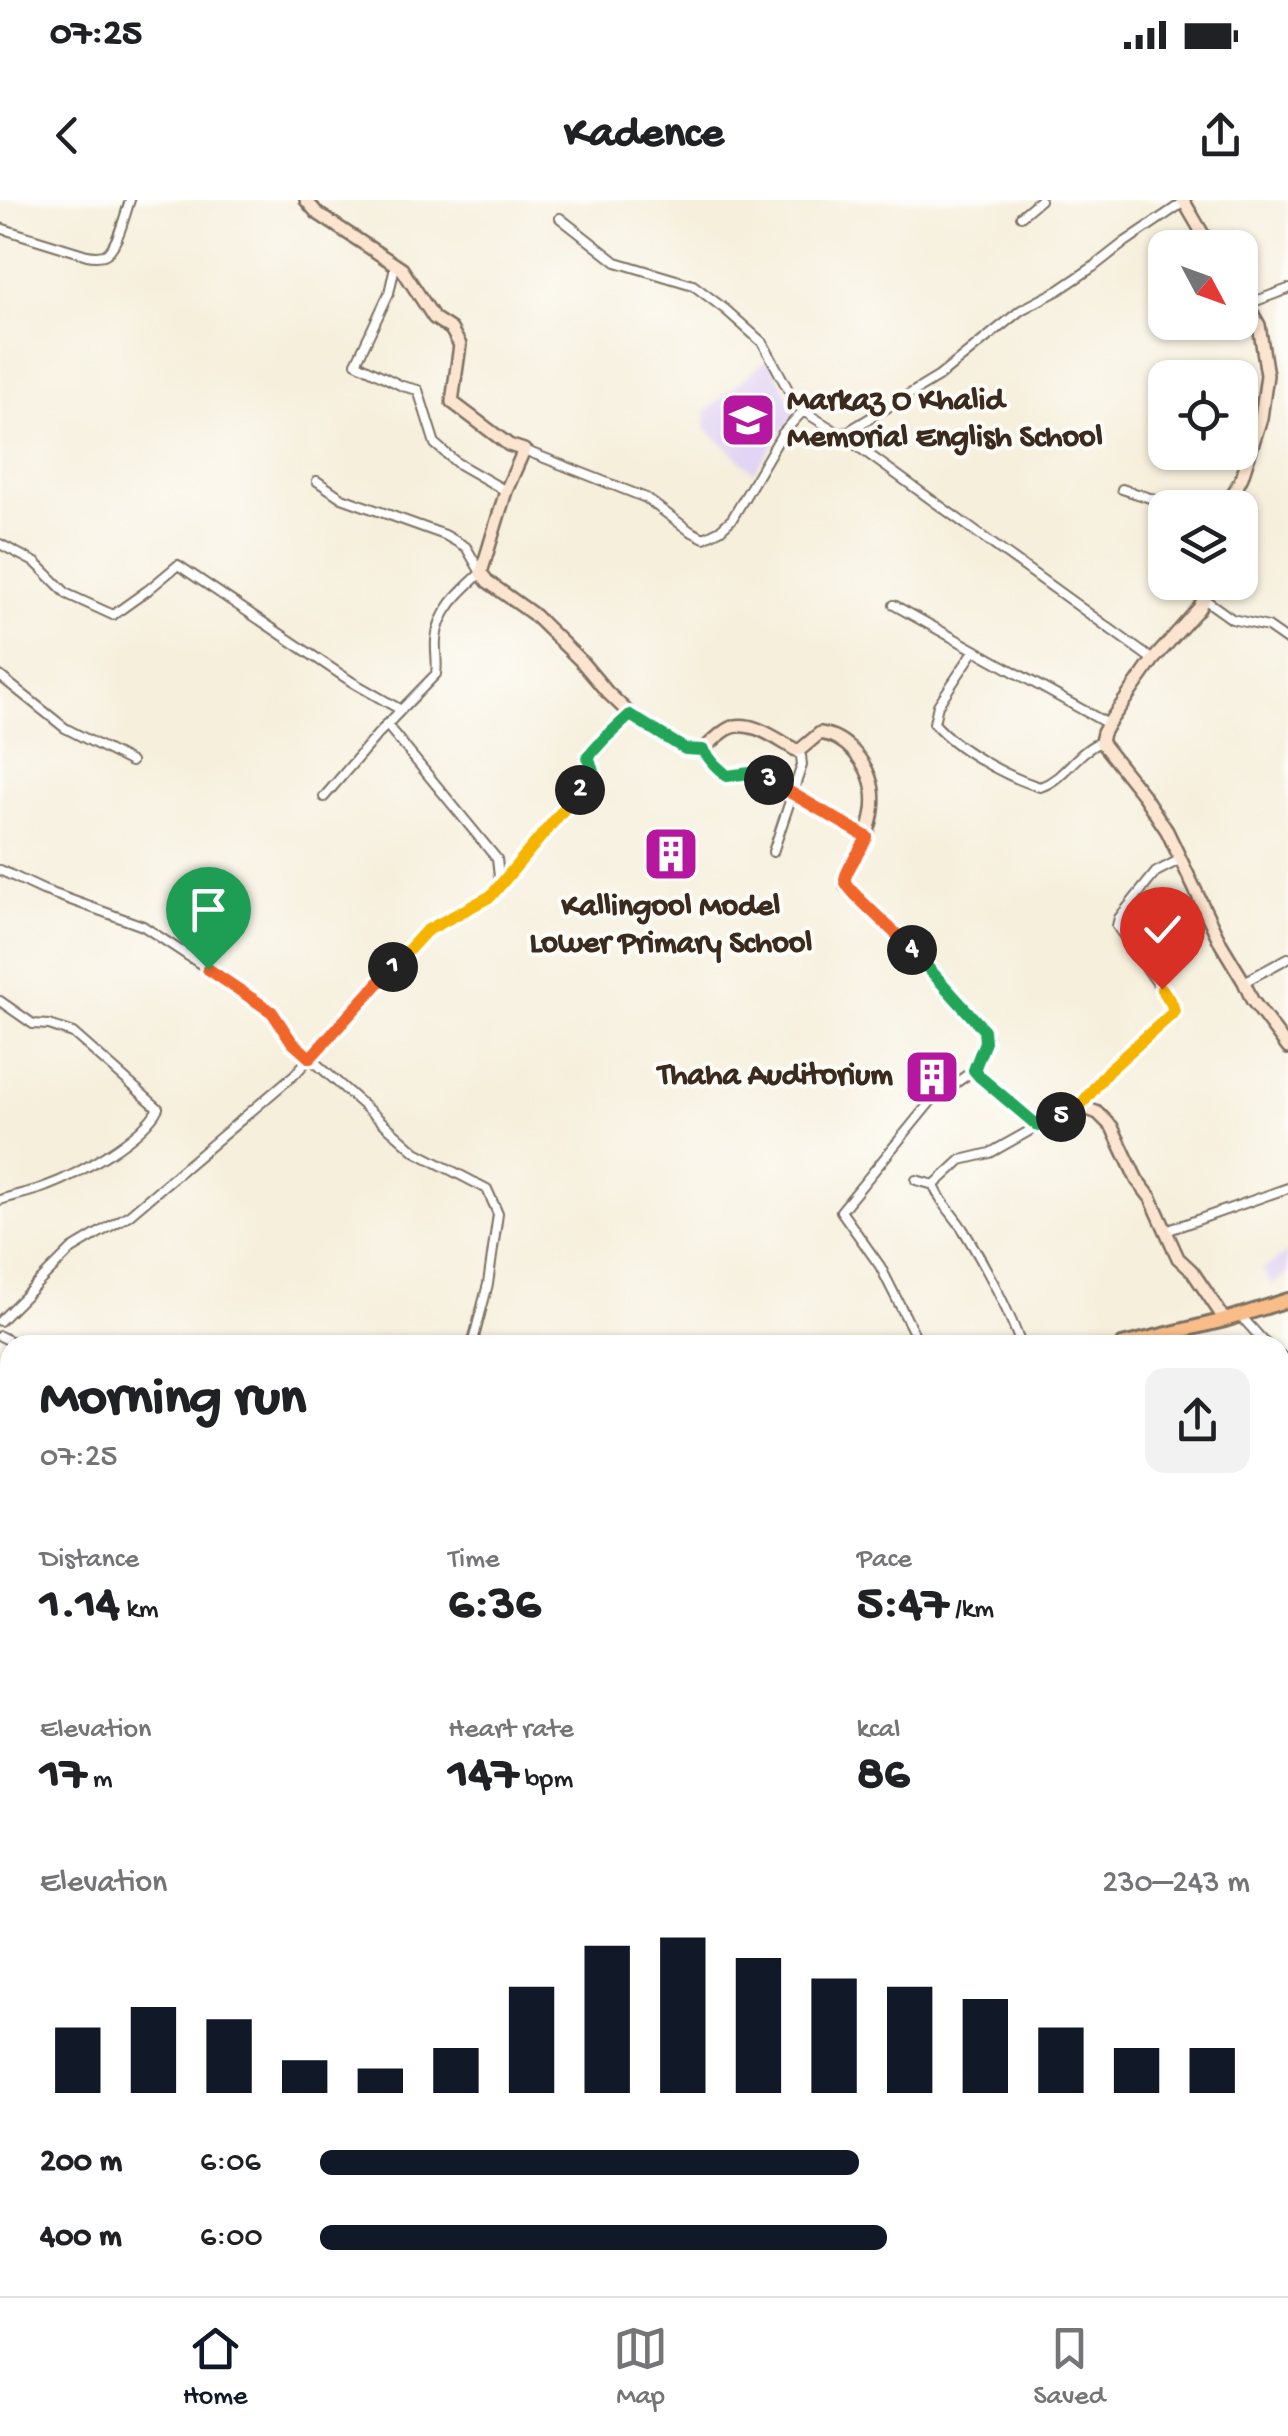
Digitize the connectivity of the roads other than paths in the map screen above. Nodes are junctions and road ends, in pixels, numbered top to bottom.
1 (130, 200) edge
2 (306, 200) edge
3 (1040, 200) edge
4 (1183, 201) edge
5 (1021, 216) dead end
6 (560, 218) dead end
7 (0, 228) edge
8 (1201, 230) edge
9 (396, 266) junction
10 (1288, 289) edge
11 (1258, 300) edge
12 (1258, 322) edge
13 (803, 411) junction
14 (842, 435) junction
15 (524, 450) junction
16 (317, 481) dead end
17 (1122, 488) dead end
18 (506, 490) junction
19 (1235, 490) edge
20 (1148, 497) edge
21 (0, 544) edge
22 (481, 573) junction
23 (1204, 600) joint
24 (894, 605) dead end
25 (1288, 642) edge
26 (974, 651) junction
27 (1153, 660) junction
28 (0, 676) edge
29 (401, 710) junction
30 (923, 712) dead end
31 (630, 715) junction
32 (386, 724) junction
33 (1108, 724) junction
34 (939, 729) junction
35 (1101, 742) junction
36 (703, 750) junction
37 (796, 750) junction
38 (131, 762) dead end
39 (792, 793) junction
40 (324, 798) dead end
41 (867, 837) junction
42 (773, 852) dead end
43 (1181, 858) junction
44 (0, 870) edge
45 (500, 886) junction
46 (1288, 958) edge
47 (1244, 982) junction
48 (0, 1001) edge
49 (1288, 1048) edge
50 (310, 1058) junction
51 (974, 1070) junction
52 (1080, 1106) junction
53 (1038, 1126) junction
54 (916, 1180) dead end
55 (934, 1185) junction
56 (1288, 1188) edge
57 (0, 1200) edge
58 (1166, 1232) junction
59 (1288, 1300) edge
60 (1240, 1315) junction
61 (0, 1320) edge
62 (1225, 1320) junction
63 (475, 1335) edge
64 (915, 1335) edge
65 (1016, 1335) edge
66 (1164, 1335) edge
67 (1257, 1335) edge

1 - 7 street
2 - 9 main road
3 - 5 street
4 - 8 main road
4 - 14 street
6 - 13 street
9 - 15 main road
9 - 18 street
10 - 11 street
12 - 19 main road
13 - 14 street
13 - 15 street
14 - 27 street
15 - 18 main road
16 - 22 street
17 - 20 street
18 - 22 main road
21 - 29 street
22 - 29 street
22 - 31 main road
23 - 25 street
23 - 27 main road
24 - 26 street
26 - 33 street
26 - 34 street
27 - 33 main road
28 - 38 street
29 - 32 street
30 - 34 street
31 - 36 main road
31 - 45 street
32 - 40 street
32 - 45 street
33 - 35 main road
34 - 35 street
35 - 43 main road
36 - 37 main road
36 - 39 street
37 - 39 street
37 - 41 main road
39 - 41 street
39 - 42 street
41 - 51 main road
43 - 47 main road
43 - 52 street
44 - 50 street
45 - 50 street
46 - 47 street
47 - 49 main road
48 - 57 street
50 - 61 street
50 - 63 street
51 - 53 main road
51 - 64 street
52 - 53 main road
52 - 58 main road
53 - 55 street
54 - 55 street
55 - 65 street
56 - 58 street
58 - 62 main road
59 - 60 main road
60 - 62 main road
60 - 67 street
62 - 66 main road

